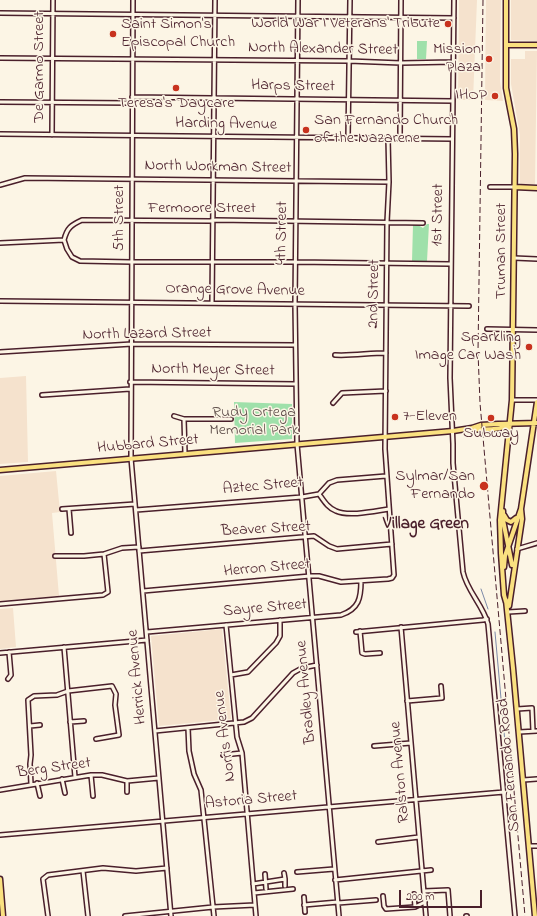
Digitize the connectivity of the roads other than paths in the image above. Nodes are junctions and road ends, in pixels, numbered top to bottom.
1 (53, 0) edge
2 (132, 0) edge
3 (215, 0) edge
4 (298, 0) edge
5 (350, 0) edge
6 (401, 0) edge
7 (454, 0) edge
8 (506, 0) edge
9 (0, 13) edge
10 (53, 14) junction
11 (133, 15) junction
12 (215, 16) junction
13 (298, 16) junction
14 (350, 17) junction
15 (401, 17) junction
16 (454, 18) junction
17 (506, 45) junction
18 (537, 45) edge
19 (0, 58) edge
20 (52, 58) junction
21 (133, 59) junction
22 (214, 60) junction
23 (297, 61) junction
24 (349, 61) junction
25 (453, 62) junction
26 (401, 63) junction
27 (132, 97) junction
28 (215, 98) junction
29 (297, 99) junction
30 (349, 100) junction
31 (400, 101) junction
32 (0, 102) edge
33 (52, 102) junction
34 (453, 102) junction
35 (132, 104) junction
36 (0, 134) edge
37 (52, 135) junction
38 (132, 136) junction
39 (214, 136) junction
40 (296, 138) junction
41 (348, 138) junction
42 (388, 138) junction
43 (400, 138) junction
44 (452, 139) junction
45 (132, 179) junction
46 (213, 180) junction
47 (296, 181) junction
48 (389, 182) junction
49 (0, 185) edge
50 (490, 187) dead end
51 (514, 187) junction
52 (537, 188) edge
53 (212, 220) junction
54 (132, 221) junction
55 (296, 221) junction
56 (388, 222) junction
57 (423, 222) dead end
58 (64, 240) junction
59 (0, 243) edge
60 (514, 258) junction
61 (537, 259) edge
62 (131, 262) junction
63 (212, 262) junction
64 (295, 262) junction
65 (387, 263) junction
66 (450, 264) junction
67 (0, 301) edge
68 (130, 302) junction
69 (212, 303) junction
70 (294, 304) junction
71 (387, 305) junction
72 (450, 306) junction
73 (469, 306) dead end
74 (487, 329) dead end
75 (514, 329) junction
76 (537, 330) edge
77 (131, 345) junction
78 (296, 345) junction
79 (0, 352) edge
80 (386, 353) junction
81 (335, 355) dead end
82 (130, 382) junction
83 (296, 384) junction
84 (130, 389) junction
85 (386, 391) junction
86 (42, 395) dead end
87 (512, 400) junction
88 (537, 401) edge
89 (333, 403) dead end
90 (174, 416) dead end
91 (231, 418) dead end
92 (184, 419) junction
93 (536, 423) edge
94 (510, 424) junction
95 (453, 431) junction
96 (386, 436) junction
97 (130, 437) joint
98 (297, 444) junction
99 (185, 453) junction
100 (131, 458) junction
101 (299, 465) joint
102 (0, 470) edge
103 (386, 476) junction
104 (319, 494) junction
105 (302, 497) junction
106 (502, 503) junction
107 (135, 504) junction
108 (62, 509) dead end
109 (69, 509) junction
110 (521, 509) junction
111 (136, 510) junction
112 (389, 510) junction
113 (503, 513) junction
114 (518, 516) junction
115 (71, 533) dead end
116 (306, 537) junction
117 (537, 542) edge
118 (392, 544) junction
119 (509, 544) junction
120 (139, 549) junction
121 (517, 549) junction
122 (104, 554) junction
123 (55, 556) dead end
124 (512, 575) junction
125 (310, 576) junction
126 (362, 581) junction
127 (143, 591) junction
128 (506, 602) junction
129 (0, 604) edge
130 (525, 611) dead end
131 (508, 612) junction
132 (313, 616) junction
133 (486, 619) junction
134 (280, 620) junction
135 (226, 625) junction
136 (401, 627) junction
137 (147, 632) junction
138 (147, 640) junction
139 (64, 647) junction
140 (0, 652) edge
141 (9, 652) junction
142 (380, 653) dead end
143 (317, 665) junction
144 (231, 674) junction
145 (8, 679) dead end
146 (441, 686) dead end
147 (68, 691) junction
148 (407, 701) junction
149 (537, 707) edge
150 (532, 708) junction
151 (517, 709) junction
152 (84, 721) dead end
153 (70, 722) junction
154 (236, 723) junction
155 (40, 725) dead end
156 (30, 726) junction
157 (188, 728) junction
158 (155, 731) junction
159 (533, 731) junction
160 (537, 731) edge
161 (519, 732) junction
162 (96, 739) dead end
163 (411, 743) junction
164 (374, 746) dead end
165 (242, 753) junction
166 (223, 755) dead end
167 (91, 775) junction
168 (75, 777) junction
169 (159, 778) junction
170 (537, 778) edge
171 (62, 779) junction
172 (523, 780) junction
173 (127, 781) junction
174 (37, 783) junction
175 (31, 784) junction
176 (0, 790) edge
177 (126, 792) dead end
178 (504, 792) junction
179 (64, 793) dead end
180 (40, 796) dead end
181 (93, 796) dead end
182 (416, 798) junction
183 (329, 806) junction
184 (247, 813) junction
185 (204, 817) junction
186 (163, 822) junction
187 (0, 835) edge
188 (419, 838) junction
189 (378, 842) dead end
190 (529, 846) junction
191 (537, 846) edge
192 (167, 868) junction
193 (334, 869) junction
194 (431, 870) dead end
195 (83, 871) junction
196 (297, 872) dead end
197 (422, 872) junction
198 (284, 873) dead end
199 (265, 874) dead end
200 (284, 879) junction
201 (0, 880) edge
202 (335, 880) junction
203 (265, 883) junction
204 (253, 884) junction
205 (285, 886) dead end
206 (266, 889) dead end
207 (293, 889) dead end
208 (424, 891) junction
209 (254, 893) junction
210 (414, 894) dead end
211 (1, 895) edge
212 (383, 896) dead end
213 (304, 897) dead end
214 (376, 900) dead end
215 (338, 902) junction
216 (425, 902) junction
217 (255, 905) junction
218 (304, 905) junction
219 (213, 907) junction
220 (415, 907) junction
221 (536, 909) edge
222 (305, 912) dead end
223 (171, 914) edge
224 (3, 916) edge
225 (48, 916) edge
226 (88, 916) edge
227 (125, 916) edge
228 (214, 916) edge
229 (256, 916) edge
230 (339, 916) edge
231 (426, 916) edge
232 (450, 916) edge
233 (515, 916) edge
234 (535, 916) edge

1 - 10 street, De Garmo Street
2 - 11 street, 5th Street
3 - 12 street
4 - 13 street, 4th Street
5 - 14 street
6 - 15 street
7 - 16 street, 1st Street
8 - 17 main road, Truman Street
9 - 10 street
10 - 11 street
10 - 20 street, De Garmo Street
11 - 12 street
11 - 21 street, 5th Street
12 - 13 street
12 - 22 street
13 - 14 street
13 - 23 street, 4th Street
14 - 15 street
14 - 24 street
15 - 16 street
15 - 26 street
16 - 25 street, 1st Street
17 - 18 main road
17 - 51 main road, Truman Street
19 - 20 street, North Alexander Street
20 - 21 street, North Alexander Street
20 - 33 street, De Garmo Street
21 - 22 street, North Alexander Street
21 - 27 street, 5th Street
22 - 23 street, North Alexander Street
22 - 28 street
23 - 24 street, North Alexander Street
23 - 29 street, 4th Street
24 - 26 street, North Alexander Street
24 - 30 street
25 - 26 street, North Alexander Street
25 - 34 street, 1st Street
26 - 31 street
27 - 28 street, Harps Street
27 - 35 street, 5th Street
28 - 29 street, Harps Street
28 - 39 street
29 - 30 street, Harps Street
29 - 40 street, 4th Street
30 - 31 street, Harps Street
30 - 41 street
31 - 34 street, Harps Street
31 - 43 street
32 - 33 street
33 - 35 street
33 - 37 street, De Garmo Street
34 - 44 street, 1st Street
35 - 38 street, 5th Street
36 - 37 street, Harding Avenue
37 - 38 street, Harding Avenue
38 - 39 street, Harding Avenue
38 - 45 street, 5th Street
39 - 40 street, Harding Avenue
39 - 46 street
40 - 41 street, Harding Avenue
40 - 47 street, 4th Street
41 - 42 street, Harding Avenue
42 - 43 street, Harding Avenue
42 - 48 street, 2nd Street
43 - 44 street, Harding Avenue
44 - 66 street, 1st Street
45 - 46 street, North Workman Street
45 - 49 street, North Workman Street
45 - 54 street, 5th Street
46 - 47 street, North Workman Street
46 - 53 street
47 - 48 street, North Workman Street
47 - 55 street, 4th Street
48 - 56 street, 2nd Street
50 - 51 street
51 - 52 main road
51 - 60 main road, Truman Street
53 - 54 street, Fermoore Street
53 - 55 street, Fermoore Street
53 - 63 street
54 - 58 street, Fermoore Street
54 - 62 street, 5th Street
55 - 56 street, Fermoore Street
55 - 64 street, 4th Street
56 - 57 street, Fermoore Street
56 - 65 street, 2nd Street
58 - 59 street
58 - 62 street
60 - 61 street
60 - 75 main road, Truman Street
62 - 63 street
62 - 68 street, 5th Street
63 - 64 street
63 - 69 street
64 - 65 street
64 - 70 street, 4th Street
65 - 66 street
65 - 71 street, 2nd Street
66 - 72 street, 1st Street
67 - 68 street, Orange Grove Avenue
68 - 69 street, Orange Grove Avenue
68 - 77 street, 5th Street
69 - 70 street, Orange Grove Avenue
70 - 71 street, Orange Grove Avenue
70 - 78 street, 4th Street
71 - 72 street, Orange Grove Avenue
71 - 80 street, 2nd Street
72 - 73 street, Orange Grove Avenue
72 - 95 street, 1st Street
74 - 75 street
75 - 76 street
75 - 87 main road, Truman Street
77 - 78 street, North Lazard Street
77 - 79 street, North Lazard Street
77 - 82 street, 5th Street
78 - 83 street, 4th Street
80 - 81 street
80 - 85 street, 2nd Street
82 - 83 street, North Meyer Street
82 - 84 street, 5th Street
83 - 98 street, 4th Street
84 - 86 street, North Meyer Street
84 - 97 street, 5th Street
85 - 89 street
85 - 96 street, 2nd Street
87 - 88 street
87 - 94 main road, Truman Street
88 - 93 main road, San Fernando Road
90 - 92 street
91 - 92 street
92 - 99 street
93 - 94 main road
93 - 110 main road, San Fernando Road
94 - 95 main road, Hubbard Street
94 - 106 main road, Truman Street
95 - 96 main road, Hubbard Street
95 - 133 street, 1st Street
96 - 98 main road, Hubbard Street
96 - 103 street, 2nd Street
97 - 100 street, Herrick Avenue
98 - 99 main road, Hubbard Street
98 - 101 street, 4th Street
99 - 100 main road, Hubbard Street
100 - 102 main road, Hubbard Street
100 - 107 street, Herrick Avenue
101 - 105 street, Bradley Avenue
103 - 104 street, Aztec Street
103 - 112 street
104 - 105 street, Aztec Street
104 - 112 street
105 - 111 street, Aztec Street
105 - 116 street, Bradley Avenue
106 - 113 main road, Truman Street
106 - 128 main road, Truman Street
107 - 109 street
107 - 111 street, Herrick Avenue
108 - 109 street
109 - 115 street
110 - 114 main road, San Fernando Road
110 - 121 main road, San Fernando Road
111 - 120 street, Herrick Avenue
112 - 118 street
113 - 114 main road
113 - 119 main road, Truman Street
114 - 119 main road, San Fernando Road
116 - 118 street, Beaver Street
116 - 120 street, Beaver Street
116 - 125 street, Bradley Avenue
117 - 121 street
118 - 126 street, Herron Street
119 - 124 main road, Truman Street
119 - 128 main road, San Fernando Road
120 - 122 street, Beaver Street
120 - 127 street, Herrick Avenue
121 - 124 main road, San Fernando Road
122 - 123 street, Beaver Street
122 - 129 street
124 - 131 main road, San Fernando Road
125 - 126 street, Herron Street
125 - 127 street, Herron Street
125 - 132 street, Bradley Avenue
126 - 132 street, Sayre Street
127 - 137 street, Herrick Avenue
128 - 131 main road, San Fernando Road
130 - 131 street
131 - 151 main road, San Fernando Road
132 - 134 street, Sayre Street
132 - 143 street, Bradley Avenue
133 - 136 street
133 - 178 street, San Fernando Road
134 - 135 street, Sayre Street
134 - 144 street
135 - 137 street, Sayre Street
135 - 144 street, Norris Avenue
136 - 142 street
136 - 148 street, Ralston Avenue
137 - 138 street, Herrick Avenue
138 - 139 street
138 - 158 street, Herrick Avenue
139 - 141 street
139 - 147 street
140 - 141 street
141 - 145 street
143 - 154 street
143 - 183 street, Bradley Avenue
144 - 154 street, Norris Avenue
146 - 148 street
147 - 153 street
147 - 156 street
147 - 162 street
148 - 163 street, Ralston Avenue
149 - 150 street
150 - 151 street
150 - 159 street
151 - 161 main road, San Fernando Road
152 - 153 street
153 - 168 street
154 - 157 street
154 - 165 street, Norris Avenue
155 - 156 street
156 - 175 street
157 - 158 street
157 - 185 street
158 - 169 street, Herrick Avenue
159 - 160 street
159 - 161 street
161 - 172 main road, San Fernando Road
163 - 164 street
163 - 182 street, Ralston Avenue
165 - 166 street
165 - 184 street, Norris Avenue
167 - 168 street, Berg Street
167 - 173 street, Berg Street
167 - 181 street
168 - 171 street, Berg Street
169 - 173 street, Berg Street
169 - 186 street, Herrick Avenue
170 - 172 street
171 - 174 street, Berg Street
171 - 179 street
172 - 190 main road, San Fernando Road
173 - 177 street
174 - 175 street, Berg Street
174 - 180 street
175 - 176 street, Berg Street
178 - 182 street, Astoria Street
178 - 233 street, San Fernando Road
182 - 183 street, Astoria Street
182 - 188 street, Ralston Avenue
183 - 184 street, Astoria Street
183 - 193 street, Bradley Avenue
184 - 185 street, Astoria Street
184 - 204 street, Norris Avenue
185 - 186 street, Astoria Street
185 - 219 street
186 - 187 street, Astoria Street
186 - 192 street, Herrick Avenue
188 - 189 street
188 - 197 street, Ralston Avenue
190 - 191 street
190 - 221 main road, San Fernando Road
192 - 195 street
192 - 223 street, Herrick Avenue
193 - 196 street
193 - 202 street, Bradley Avenue
194 - 197 street
195 - 225 street
195 - 226 street
197 - 202 street
197 - 208 street, Ralston Avenue
198 - 200 street
199 - 203 street
200 - 203 street
200 - 205 street
201 - 211 main road
202 - 215 street, Bradley Avenue
203 - 204 street
203 - 206 street
204 - 209 street, Norris Avenue
207 - 209 street
208 - 216 street, Ralston Avenue
208 - 232 street
209 - 217 street, Norris Avenue
210 - 220 street
211 - 224 main road
212 - 220 street
213 - 218 street
214 - 215 street
215 - 218 street
215 - 230 street, Bradley Avenue
216 - 220 street
216 - 231 street, Ralston Avenue
217 - 219 street
217 - 229 street, Norris Avenue
218 - 222 street
219 - 223 street
219 - 228 street
221 - 234 main road, San Fernando Road
223 - 227 street

